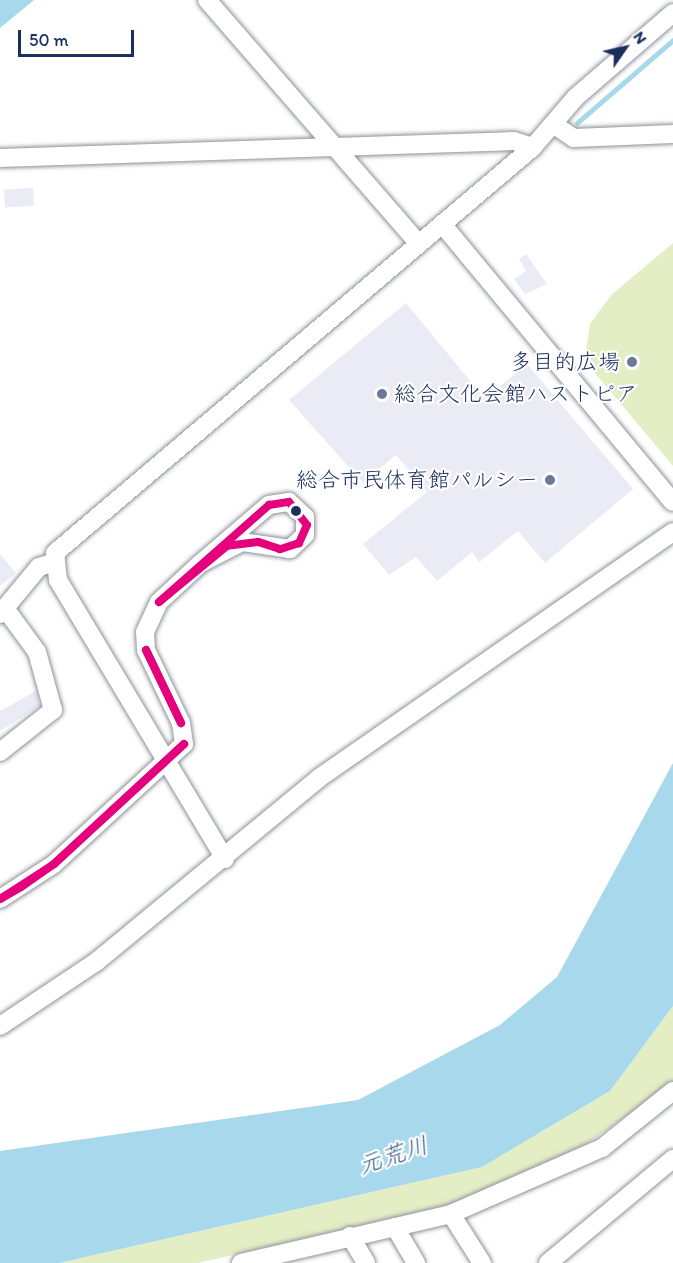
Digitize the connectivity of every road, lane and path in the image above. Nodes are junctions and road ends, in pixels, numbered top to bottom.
1 (207, 0) edge
2 (673, 13) edge
3 (553, 124) junction
4 (673, 134) edge
5 (332, 146) junction
6 (533, 147) junction
7 (0, 158) edge
8 (442, 224) junction
9 (419, 244) junction
10 (673, 502) edge
11 (269, 505) junction
12 (673, 532) edge
13 (269, 545) junction
14 (52, 563) junction
15 (201, 563) junction
16 (3, 613) edge
17 (0, 752) edge
18 (165, 759) junction
19 (225, 859) junction
20 (0, 899) edge
21 (0, 1026) edge
22 (673, 1091) edge
23 (673, 1159) edge
24 (452, 1214) junction
25 (395, 1227) junction
26 (350, 1236) junction
27 (275, 1259) edge
28 (241, 1263) edge
29 (366, 1263) edge
30 (416, 1263) edge
31 (482, 1263) edge
32 (548, 1263) edge

1 - 5 street
2 - 3 street
3 - 4 street
3 - 6 street
5 - 6 street
5 - 7 street
5 - 9 street
6 - 8 street
8 - 9 street
8 - 10 street
9 - 14 street
11 - 13 street
11 - 13 street
11 - 15 street
12 - 19 street
13 - 15 street
14 - 16 street
14 - 18 street
15 - 18 street
16 - 17 street
18 - 19 street
18 - 20 street
19 - 21 street
22 - 24 street
23 - 32 street
24 - 25 street
24 - 31 street
25 - 26 street
25 - 30 street
26 - 27 street
26 - 29 street
27 - 28 street

